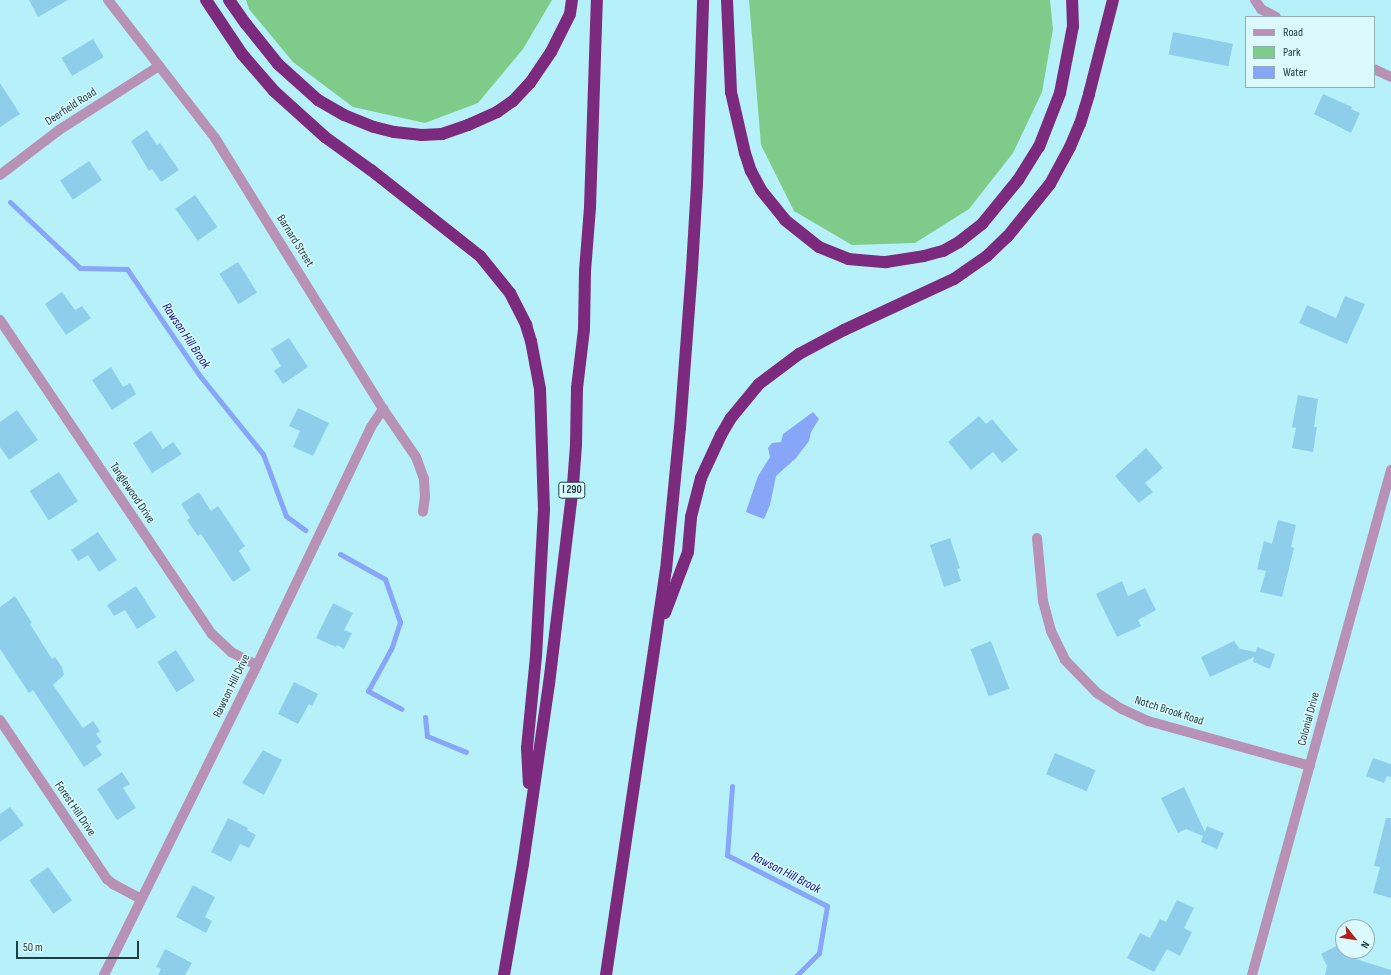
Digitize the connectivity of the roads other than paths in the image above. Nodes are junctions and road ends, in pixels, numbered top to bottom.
1 (108, 0) edge
2 (206, 0) edge
3 (229, 0) edge
4 (572, 0) edge
5 (597, 0) edge
6 (703, 0) edge
7 (727, 0) edge
8 (1072, 0) edge
9 (1113, 0) edge
10 (1255, 0) edge
11 (1274, 16) edge
12 (159, 66) junction
13 (1375, 69) edge
14 (1391, 77) edge
15 (0, 175) edge
16 (0, 320) edge
17 (384, 409) junction
18 (1391, 470) edge
19 (423, 512) dead end
20 (1037, 538) dead end
21 (657, 635) junction
22 (257, 665) junction
23 (0, 720) edge
24 (1310, 766) junction
25 (530, 804) junction
26 (141, 899) junction
27 (104, 975) edge
28 (504, 975) edge
29 (606, 975) edge
30 (1252, 975) edge

1 - 12 street, Barnard Street
2 - 25 highway
3 - 4 highway
5 - 25 highway, I 290
6 - 21 highway
7 - 8 highway
9 - 21 highway
10 - 11 street
12 - 15 street, Deerfield Road
12 - 17 street, Barnard Street
13 - 14 street
16 - 22 street, Tanglewood Drive
17 - 19 street, Barnard Street
17 - 22 street, Rawson Hill Drive
18 - 24 street, Colonial Drive
20 - 24 street, Notch Brook Road
21 - 29 highway
22 - 26 street, Rawson Hill Drive
23 - 26 street, Forest Hill Drive
24 - 30 street, Colonial Drive
25 - 28 highway, I 290
26 - 27 street, Rawson Hill Drive

